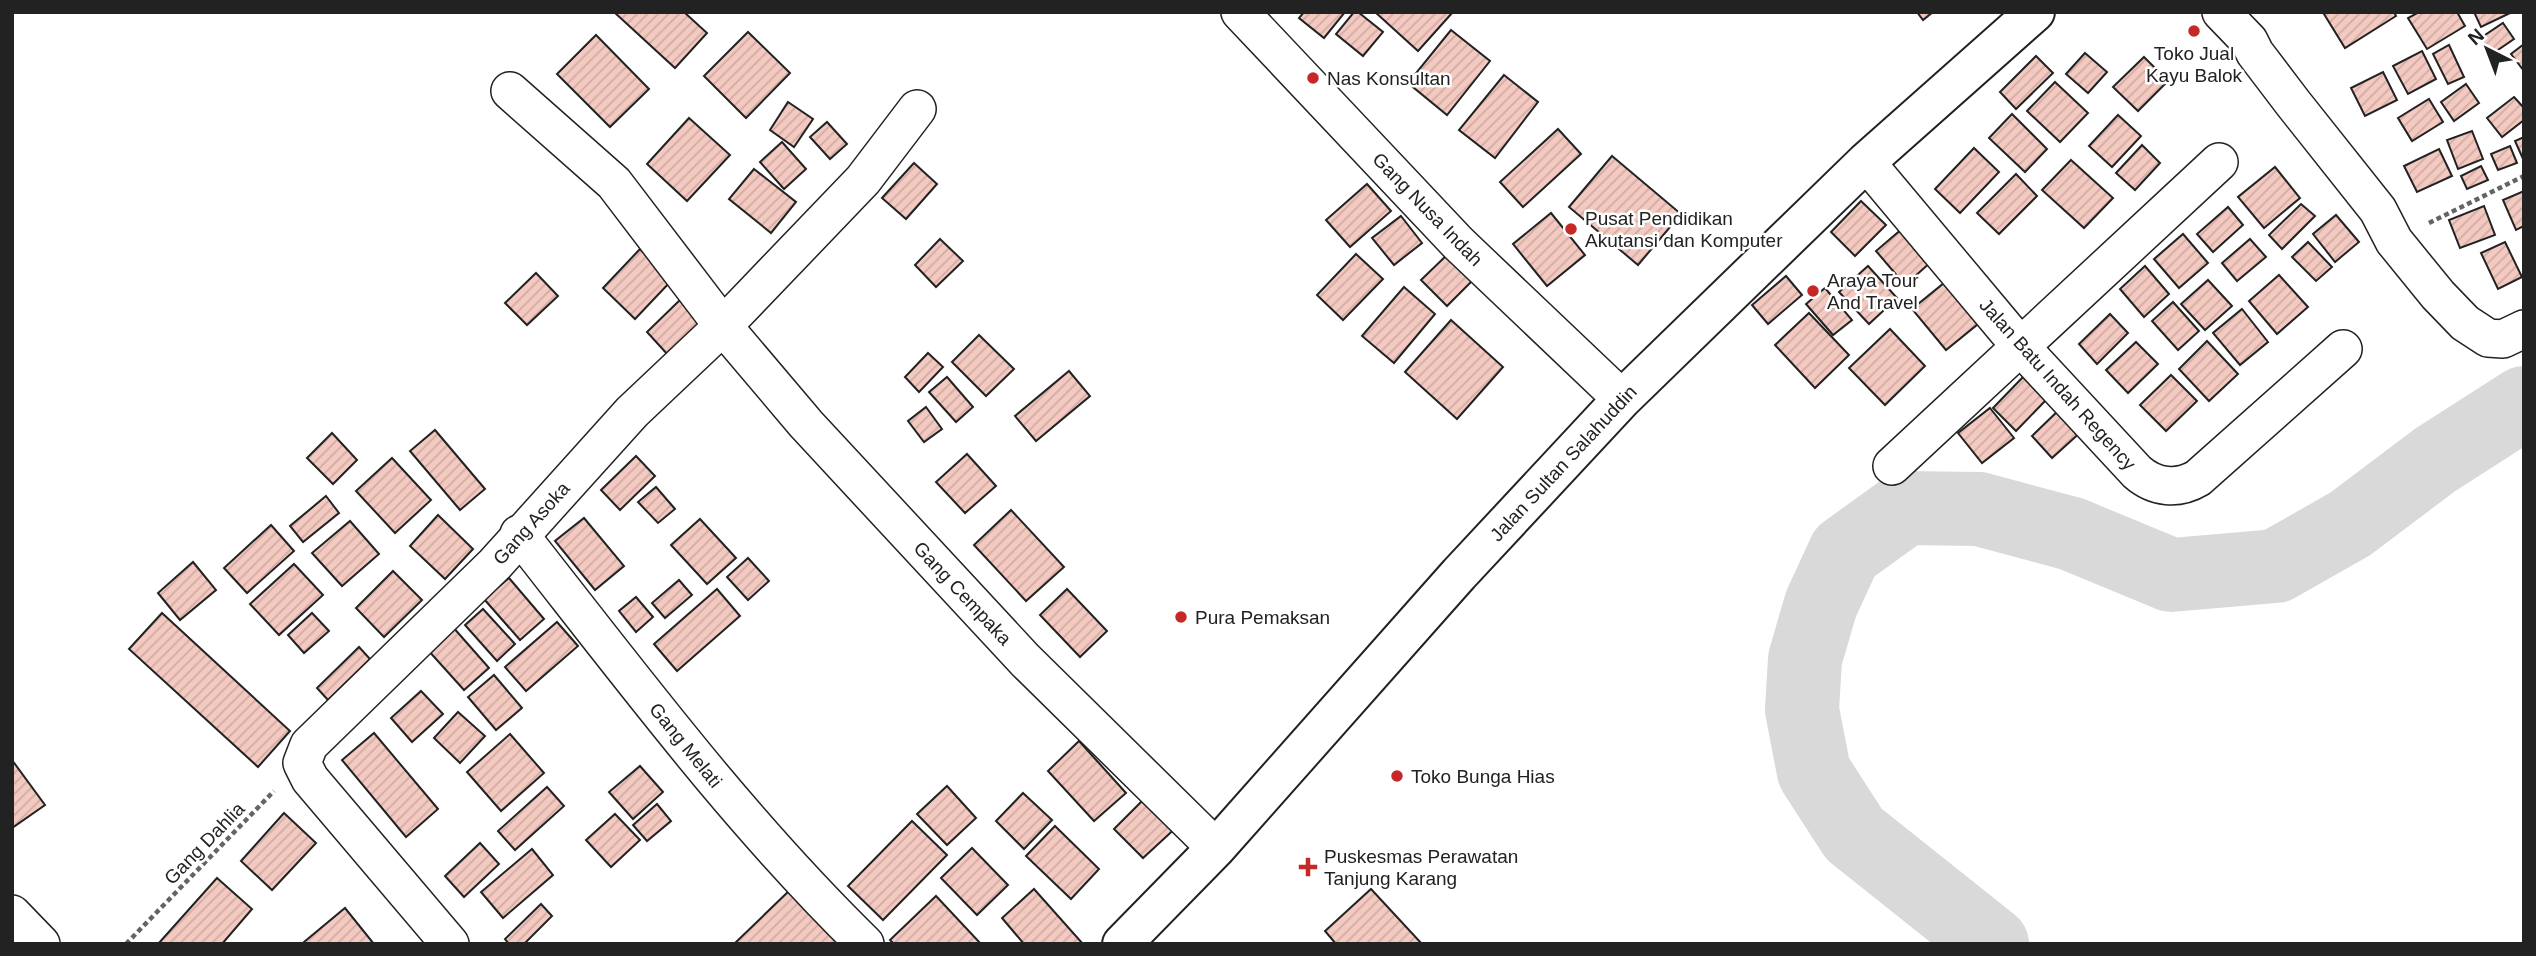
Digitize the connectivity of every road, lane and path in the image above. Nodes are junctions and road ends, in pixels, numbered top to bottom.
1 (1240, 12) edge
2 (2035, 12) edge
3 (2221, 12) edge
4 (510, 91) dead end
5 (917, 109) dead end
6 (1866, 162) junction
7 (2219, 162) dead end
8 (2524, 176) edge
9 (2393, 241) junction
10 (723, 326) junction
11 (2524, 328) edge
12 (2020, 346) junction
13 (2343, 349) dead end
14 (1622, 399) junction
15 (1892, 466) dead end
16 (519, 534) junction
17 (302, 763) junction
18 (1216, 848) junction
19 (12, 914) edge
20 (41, 944) edge
21 (125, 944) edge
22 (450, 944) edge
23 (865, 944) edge
24 (1122, 944) edge

1 - 14 street, Gang Nusa Indah
2 - 6 main road, Jalan Sultan Salahuddin
3 - 9 street
4 - 10 street, Gang Cempaka
5 - 10 street, Gang Asoka
6 - 12 street, Jalan Batu Indah Regency
6 - 14 main road, Jalan Sultan Salahuddin
7 - 12 street
8 - 9 path
9 - 11 street
10 - 16 street, Gang Asoka
10 - 18 street, Gang Cempaka
12 - 13 street, Jalan Batu Indah Regency
12 - 15 street
14 - 18 main road, Jalan Sultan Salahuddin
16 - 17 street, Gang Asoka
16 - 23 street, Gang Melati
17 - 21 path, Gang Dahlia
17 - 22 street
18 - 24 main road, Jalan Sultan Salahuddin
19 - 20 street

